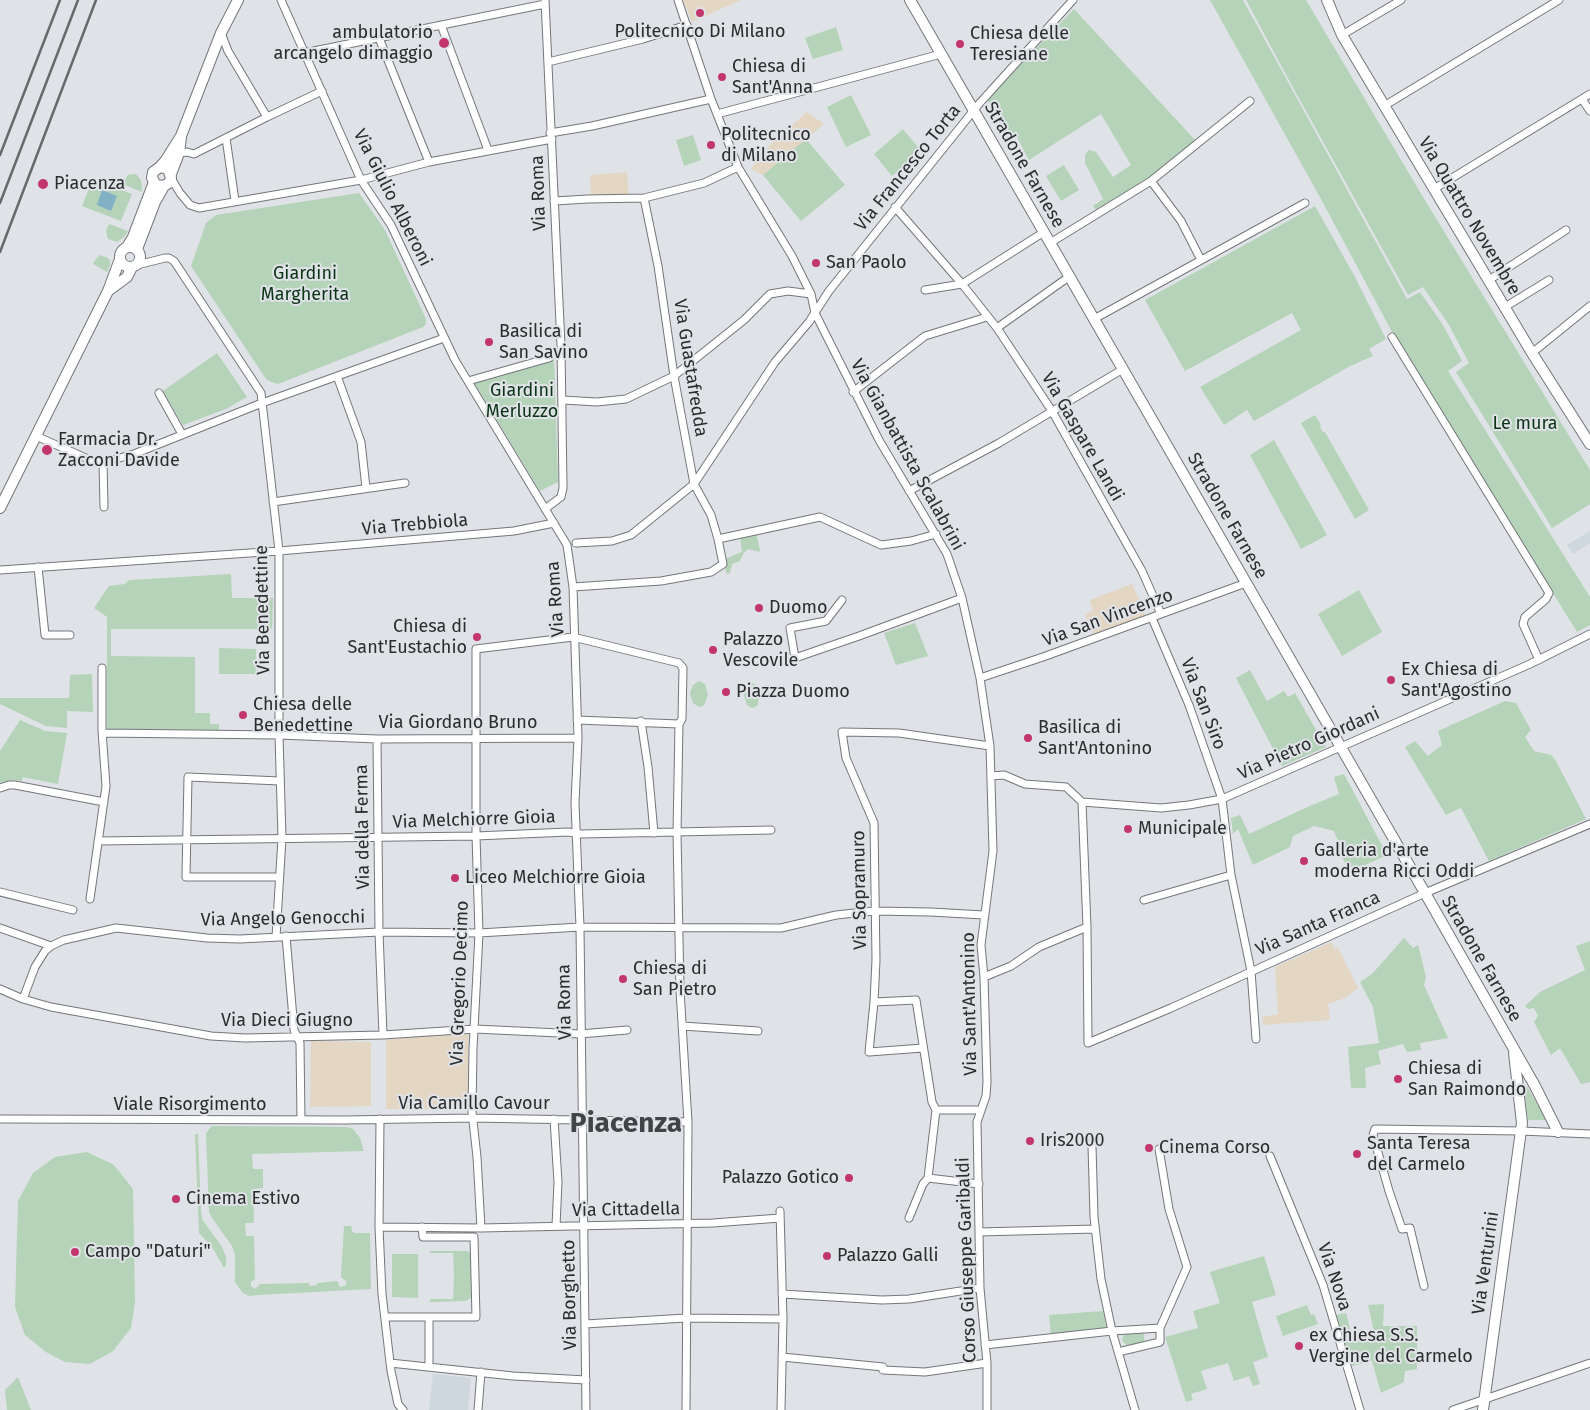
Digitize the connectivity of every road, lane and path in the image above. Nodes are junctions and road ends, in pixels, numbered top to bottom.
1 (280, 0) edge
2 (678, 0) edge
3 (1073, 0) edge
4 (1327, 0) edge
5 (1401, 0) edge
6 (1559, 0) edge
7 (238, 1) edge
8 (914, 1) edge
9 (545, 2) edge
10 (441, 25) junction
11 (687, 25) junction
12 (221, 33) junction
13 (1342, 35) junction
14 (379, 38) junction
15 (304, 53) junction
16 (941, 54) junction
17 (548, 62) junction
18 (322, 91) junction
19 (1590, 94) edge
20 (1582, 99) junction
21 (711, 100) junction
22 (1250, 101) dead end
23 (1384, 106) junction
24 (974, 110) junction
25 (1590, 111) edge
26 (717, 114) junction
27 (267, 117) junction
28 (181, 136) junction
29 (551, 136) junction
30 (226, 138) junction
31 (488, 150) junction
32 (179, 153) junction
33 (430, 162) junction
34 (160, 167) junction
35 (738, 167) junction
36 (171, 176) junction
37 (361, 180) junction
38 (1151, 181) junction
39 (159, 184) junction
40 (1434, 189) junction
41 (644, 198) junction
42 (234, 201) junction
43 (554, 201) junction
44 (1305, 203) dead end
45 (895, 207) junction
46 (1566, 230) dead end
47 (1044, 232) junction
48 (1050, 243) junction
49 (132, 248) junction
50 (118, 256) junction
51 (1201, 260) junction
52 (134, 266) junction
53 (1070, 276) junction
54 (1489, 280) junction
55 (1549, 280) dead end
56 (962, 284) junction
57 (924, 290) dead end
58 (108, 291) junction
59 (811, 294) junction
60 (1590, 306) edge
61 (1505, 307) junction
62 (815, 313) junction
63 (987, 317) junction
64 (1094, 319) junction
65 (997, 328) junction
66 (1392, 337) dead end
67 (444, 338) junction
68 (1532, 353) junction
69 (549, 358) dead end
70 (1123, 369) junction
71 (337, 376) junction
72 (674, 376) junction
73 (468, 381) junction
74 (853, 392) junction
75 (159, 393) dead end
76 (563, 400) junction
77 (262, 403) junction
78 (1052, 411) junction
79 (182, 434) junction
80 (36, 436) junction
81 (1590, 444) edge
82 (103, 462) junction
83 (405, 484) dead end
84 (694, 484) junction
85 (366, 488) junction
86 (909, 492) junction
87 (273, 502) junction
88 (104, 507) dead end
89 (0, 508) edge
90 (545, 509) junction
91 (554, 523) junction
92 (936, 534) junction
93 (718, 539) junction
94 (576, 543) dead end
95 (278, 552) junction
96 (38, 567) junction
97 (0, 570) edge
98 (1246, 583) junction
99 (573, 587) junction
100 (962, 598) junction
101 (842, 600) dead end
102 (1161, 614) junction
103 (1152, 618) junction
104 (1590, 634) edge
105 (70, 635) dead end
106 (574, 637) junction
107 (1539, 660) junction
108 (102, 668) dead end
109 (980, 678) junction
110 (577, 720) junction
111 (641, 721) junction
112 (679, 724) junction
113 (102, 733) junction
114 (279, 735) junction
115 (578, 738) junction
116 (377, 739) junction
117 (475, 739) junction
118 (990, 746) junction
119 (1340, 747) junction
120 (991, 776) junction
121 (280, 781) junction
122 (0, 788) edge
123 (1222, 799) junction
124 (104, 802) junction
125 (1082, 802) junction
126 (1590, 824) edge
127 (771, 830) dead end
128 (654, 833) junction
129 (677, 833) junction
130 (576, 834) junction
131 (476, 836) junction
132 (282, 838) junction
133 (379, 838) junction
134 (98, 840) junction
135 (188, 840) junction
136 (1231, 875) junction
137 (279, 877) junction
138 (0, 892) edge
139 (1425, 893) junction
140 (90, 898) dead end
141 (1144, 900) dead end
142 (73, 910) dead end
143 (874, 911) junction
144 (984, 915) junction
145 (580, 927) junction
146 (1088, 927) junction
147 (0, 928) edge
148 (678, 928) junction
149 (379, 932) junction
150 (479, 933) junction
151 (286, 936) junction
152 (276, 937) junction
153 (51, 946) junction
154 (1251, 971) junction
155 (984, 977) junction
156 (0, 989) edge
157 (24, 999) junction
158 (874, 1002) junction
159 (682, 1026) junction
160 (475, 1029) junction
161 (627, 1030) dead end
162 (758, 1031) dead end
163 (580, 1034) junction
164 (383, 1035) junction
165 (298, 1037) junction
166 (1256, 1039) dead end
167 (923, 1048) junction
168 (1514, 1050) junction
169 (1518, 1084) junction
170 (1535, 1086) junction
171 (936, 1110) junction
172 (980, 1110) junction
173 (472, 1118) junction
174 (0, 1119) edge
175 (380, 1119) junction
176 (554, 1119) junction
177 (302, 1120) junction
178 (583, 1120) junction
179 (688, 1122) junction
180 (1521, 1130) junction
181 (1558, 1132) junction
182 (1590, 1134) edge
183 (1092, 1146) dead end
184 (1159, 1149) dead end
185 (1270, 1156) dead end
186 (928, 1178) junction
187 (978, 1184) junction
188 (909, 1218) dead end
189 (687, 1223) junction
190 (556, 1226) junction
191 (584, 1226) junction
192 (379, 1227) junction
193 (422, 1227) junction
194 (481, 1228) junction
195 (1095, 1229) junction
196 (979, 1232) junction
197 (1424, 1286) dead end
198 (980, 1288) junction
199 (782, 1294) junction
200 (385, 1317) junction
201 (429, 1317) junction
202 (686, 1318) junction
203 (783, 1319) junction
204 (585, 1324) junction
205 (1160, 1328) junction
206 (1112, 1331) junction
207 (985, 1345) junction
208 (1118, 1352) junction
209 (782, 1357) junction
210 (390, 1363) junction
211 (987, 1363) junction
212 (1590, 1363) edge
213 (429, 1367) junction
214 (481, 1372) junction
215 (586, 1380) junction
216 (1483, 1405) edge
217 (403, 1410) edge
218 (478, 1410) edge
219 (586, 1410) edge
220 (686, 1410) edge
221 (781, 1410) edge
222 (987, 1410) edge
223 (1136, 1410) edge
224 (1360, 1410) edge
225 (1453, 1410) edge

1 - 15 street, Via Giulio Alberoni
2 - 11 street, Via Gianbattista Scalabrini
3 - 24 street, Via Francesco Torta
4 - 13 street, Via Quattro Novembre
5 - 13 street
6 - 23 street
7 - 12 street
8 - 16 street, Stradone Farnese
9 - 10 street
9 - 17 street, Via Roma
10 - 14 street
10 - 31 street
11 - 17 street
11 - 21 street, Via Gianbattista Scalabrini
12 - 27 street
12 - 28 street
13 - 23 street, Via Quattro Novembre
14 - 15 street
14 - 33 street
15 - 18 street, Via Giulio Alberoni
16 - 24 street, Stradone Farnese
16 - 26 street
17 - 29 street, Via Roma
18 - 27 street
18 - 37 street, Via Giulio Alberoni
19 - 20 street
20 - 25 street
20 - 40 street
21 - 26 street, Via Gianbattista Scalabrini
21 - 29 street
22 - 38 street
23 - 40 street, Via Quattro Novembre
24 - 45 street, Via Francesco Torta
24 - 47 street, Stradone Farnese
26 - 35 street, Via Gianbattista Scalabrini
27 - 30 street
28 - 32 street
28 - 34 street
29 - 31 street
29 - 43 street, Via Roma
30 - 32 street
30 - 42 street
31 - 33 street
32 - 36 street
33 - 37 street
34 - 36 street
34 - 39 street
35 - 41 street
35 - 59 street, Via Gianbattista Scalabrini
36 - 39 street
36 - 42 street
37 - 42 street
37 - 67 street, Via Giulio Alberoni
38 - 48 street
38 - 51 street
39 - 49 street
40 - 54 street, Via Quattro Novembre
41 - 43 street
41 - 72 street, Via Guastafredda
43 - 76 street, Via Roma
44 - 51 street
45 - 56 street, Via Gaspare Landi
45 - 62 street, Via Francesco Torta
46 - 54 street
47 - 48 street, Stradone Farnese
47 - 56 street
48 - 53 street, Stradone Farnese
49 - 50 street
49 - 52 street
50 - 52 street
50 - 58 street
51 - 64 street
52 - 58 street
52 - 77 street, Via Benedettine
53 - 64 street, Stradone Farnese
53 - 65 street
54 - 61 street, Via Quattro Novembre
55 - 61 street
56 - 57 street
56 - 63 street, Via Gaspare Landi
58 - 80 street
59 - 62 street, Via Gianbattista Scalabrini
59 - 72 street
60 - 68 street
61 - 68 street, Via Quattro Novembre
62 - 74 street, Via Gianbattista Scalabrini
62 - 84 street, Via Francesco Torta
63 - 65 street, Via Gaspare Landi
63 - 74 street
64 - 70 street, Stradone Farnese
65 - 78 street, Via Gaspare Landi
66 - 107 street
67 - 71 street
67 - 73 street, Via Giulio Alberoni
68 - 81 street, Via Quattro Novembre
69 - 73 street
70 - 78 street
70 - 98 street, Stradone Farnese
71 - 77 street
71 - 85 street
72 - 76 street
72 - 84 street, Via Guastafredda
73 - 90 street, Via Giulio Alberoni
74 - 86 street, Via Gianbattista Scalabrini
75 - 79 street
76 - 90 street, Via Roma
77 - 79 street
77 - 87 street, Via Benedettine
78 - 86 street
78 - 102 street, Via Gaspare Landi
79 - 82 street
80 - 82 street
80 - 89 street
82 - 88 street
83 - 85 street
84 - 93 street, Via Guastafredda
84 - 94 street, Via Francesco Torta
85 - 87 street
86 - 92 street, Via Gianbattista Scalabrini
87 - 95 street, Via Benedettine
90 - 91 street, Via Roma
91 - 95 street, Via Trebbiola
91 - 99 street, Via Roma
92 - 93 street
92 - 100 street, Via Gianbattista Scalabrini
93 - 99 street, Via Guastafredda
95 - 96 street, Via Trebbiola
95 - 114 street, Via Benedettine
96 - 97 street, Via Trebbiola
96 - 105 street
98 - 102 street, Via San Vincenzo
98 - 119 street, Stradone Farnese
99 - 106 street, Via Roma
100 - 101 street
100 - 109 street, Via Gianbattista Scalabrini
102 - 103 street, Via San Vincenzo
103 - 109 street, Via San Vincenzo
103 - 123 street, Via San Siro
104 - 107 street, Via Pietro Giordani
106 - 110 street, Via Roma
106 - 112 street
106 - 117 street, Via Gregorio Decimo
107 - 119 street, Via Pietro Giordani
108 - 113 street
109 - 118 street, Via Gianbattista Scalabrini
110 - 111 street
110 - 115 street, Via Roma
111 - 112 street
111 - 128 street
112 - 129 street
113 - 114 street, Via Giordano Bruno
113 - 124 street
114 - 116 street, Via Giordano Bruno
114 - 121 street, Via Benedettine
115 - 117 street, Via Giordano Bruno
115 - 130 street, Via Roma
116 - 117 street, Via Giordano Bruno
116 - 133 street, Via della Ferma
117 - 131 street, Via Gregorio Decimo
118 - 120 street, Via Gianbattista Scalabrini
118 - 143 street, Via Sopramuro
119 - 123 street, Via Pietro Giordani
119 - 139 street, Stradone Farnese
120 - 125 street
120 - 144 street, Via Sant'Antonino
121 - 132 street, Via Benedettine
121 - 135 street
122 - 124 street
123 - 125 street, Via Pietro Giordani
123 - 136 street, Via San Siro
124 - 134 street
125 - 146 street
126 - 139 street, Via Santa Franca
127 - 129 street, Via Melchiorre Gioia
128 - 129 street, Via Melchiorre Gioia
128 - 130 street, Via Melchiorre Gioia
129 - 148 street
130 - 131 street, Via Melchiorre Gioia
130 - 145 street, Via Roma
131 - 133 street, Via Melchiorre Gioia
131 - 150 street, Via Gregorio Decimo
132 - 133 street, Via Melchiorre Gioia
132 - 135 street, Via Melchiorre Gioia
132 - 137 street, Via Benedettine
133 - 149 street, Via della Ferma
134 - 135 street, Via Melchiorre Gioia
134 - 140 street
135 - 137 street
136 - 141 street
136 - 154 street, Via San Siro
137 - 152 street, Via Benedettine
138 - 142 street
139 - 154 street, Via Santa Franca
139 - 168 street, Stradone Farnese
143 - 144 street, Via Angelo Genocchi
143 - 148 street, Via Angelo Genocchi
143 - 158 street, Via Sopramuro
144 - 155 street, Via Sant'Antonino
145 - 148 street, Via Angelo Genocchi
145 - 150 street, Via Angelo Genocchi
145 - 163 street, Via Roma
146 - 154 street, Via Santa Franca
146 - 155 street
147 - 153 street
148 - 159 street
149 - 150 street, Via Angelo Genocchi
149 - 151 street, Via Angelo Genocchi
149 - 164 street, Via della Ferma
150 - 160 street, Via Gregorio Decimo
151 - 152 street, Via Angelo Genocchi
151 - 165 street
152 - 153 street, Via Angelo Genocchi
153 - 157 street
154 - 166 street, Via San Siro
155 - 172 street, Via Sant'Antonino
156 - 157 street, Via Dieci Giugno
157 - 165 street, Via Dieci Giugno
158 - 167 street
158 - 167 street, Via Sopramuro
159 - 162 street
159 - 179 street
160 - 163 street, Via Dieci Giugno
160 - 164 street, Via Dieci Giugno
160 - 173 street, Via Gregorio Decimo
161 - 163 street, Via Dieci Giugno
163 - 178 street, Via Roma
164 - 165 street, Via Dieci Giugno
165 - 177 street
167 - 171 street
168 - 169 street, Stradone Farnese
168 - 170 street, Stradone Farnese
169 - 170 street
169 - 180 street, Stradone Farnese
170 - 181 street, Stradone Farnese
171 - 172 street
171 - 186 street
172 - 187 street, Corso Giuseppe Garibaldi
173 - 175 street, Via Camillo Cavour
173 - 176 street, Via Camillo Cavour
173 - 194 street, Via Gregorio Decimo
174 - 177 street, Viale Risorgimento
175 - 177 street, Viale Risorgimento
175 - 192 street
176 - 178 street, Via Camillo Cavour
176 - 190 street
178 - 179 street, Via Camillo Cavour
178 - 191 street, Via Borghetto
179 - 189 street
180 - 181 street
180 - 197 street
180 - 216 street, Via Venturini
181 - 182 street
183 - 195 street
184 - 205 street
185 - 224 street, Via Nova
186 - 187 street
186 - 188 street
187 - 196 street, Corso Giuseppe Garibaldi
189 - 191 street, Via Cittadella
189 - 199 street, Via Cittadella
189 - 202 street
190 - 191 street, Via Cittadella
190 - 194 street, Via Cittadella
191 - 204 street, Via Borghetto
192 - 193 street, Via Cittadella
192 - 200 street
193 - 194 street, Via Cittadella
193 - 201 street
195 - 196 street
195 - 206 street
196 - 198 street, Corso Giuseppe Garibaldi
198 - 199 street
198 - 207 street, Corso Giuseppe Garibaldi
199 - 203 street
200 - 201 street
200 - 210 street
201 - 213 street
202 - 203 street
202 - 204 street
202 - 220 street
203 - 209 street
204 - 215 street, Via Borghetto
205 - 206 street
205 - 208 street
206 - 207 street
206 - 208 street
207 - 211 street, Corso Giuseppe Garibaldi
208 - 223 street
209 - 211 street
209 - 221 street
210 - 213 street
210 - 217 street
211 - 222 street, Corso Giuseppe Garibaldi
212 - 216 street
213 - 214 street
214 - 215 street
214 - 218 street
215 - 219 street, Via Borghetto
216 - 225 street

